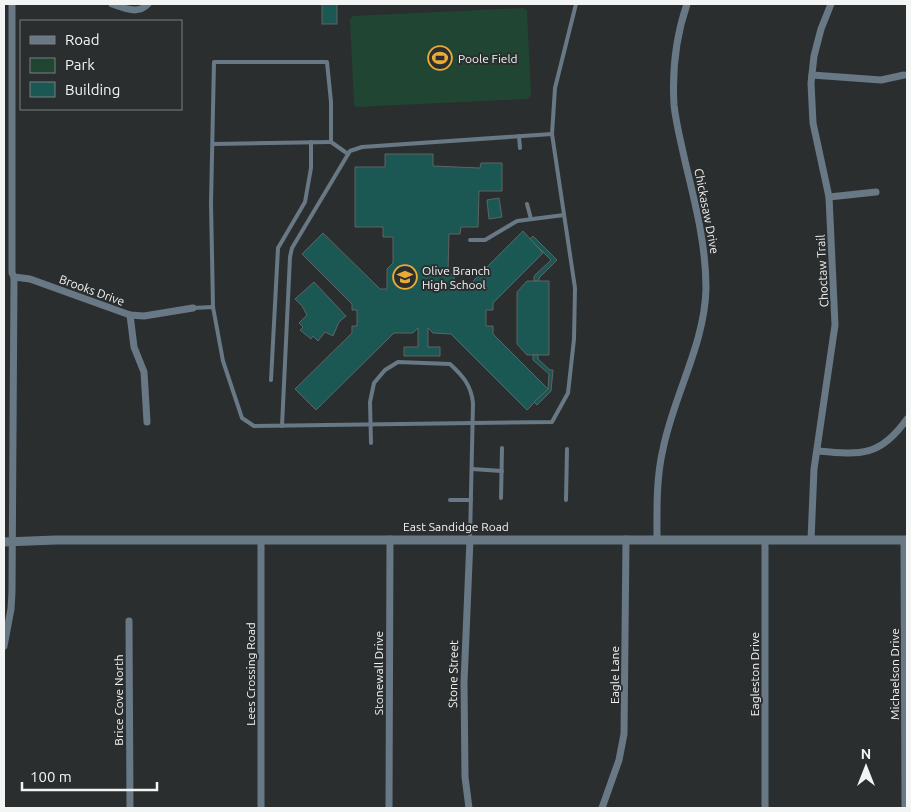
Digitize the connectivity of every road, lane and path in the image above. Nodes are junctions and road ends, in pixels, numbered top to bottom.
1 (12, 4) edge
2 (112, 4) edge
3 (148, 4) edge
4 (576, 4) edge
5 (687, 4) edge
6 (831, 4) edge
7 (4, 56) edge
8 (13, 56) junction
9 (812, 75) junction
10 (904, 75) dead end
11 (552, 134) junction
12 (518, 136) junction
13 (311, 142) junction
14 (331, 142) junction
15 (212, 144) junction
16 (520, 148) dead end
17 (348, 154) junction
18 (876, 192) dead end
19 (829, 196) junction
20 (527, 204) dead end
21 (564, 216) junction
22 (531, 219) junction
23 (470, 240) dead end
24 (10, 274) edge
25 (213, 307) junction
26 (193, 308) joint
27 (130, 315) junction
28 (271, 380) dead end
29 (907, 419) edge
30 (146, 422) dead end
31 (473, 423) junction
32 (371, 425) junction
33 (282, 426) junction
34 (371, 443) dead end
35 (502, 448) dead end
36 (567, 449) dead end
37 (817, 451) junction
38 (472, 469) junction
39 (502, 471) junction
40 (501, 498) dead end
41 (450, 500) dead end
42 (471, 500) junction
43 (566, 500) dead end
44 (390, 539) junction
45 (470, 539) junction
46 (626, 539) junction
47 (261, 540) junction
48 (658, 540) junction
49 (765, 540) junction
50 (811, 540) junction
51 (906, 540) edge
52 (8, 542) edge
53 (129, 622) dead end
54 (4, 646) edge
55 (906, 664) edge
56 (130, 808) edge
57 (261, 808) edge
58 (389, 808) edge
59 (469, 808) edge
60 (602, 808) edge
61 (765, 808) edge
62 (905, 808) edge

1 - 8 street
2 - 3 street
4 - 11 lane
5 - 48 street, Chickasaw Drive
6 - 9 street, Choctaw Trail
7 - 8 street
8 - 24 street
9 - 10 street
9 - 19 street, Choctaw Trail
11 - 12 lane
11 - 21 lane
12 - 16 lane
12 - 17 lane
13 - 14 lane
13 - 15 lane
13 - 28 lane
14 - 15 lane
14 - 17 lane
15 - 25 lane
17 - 33 lane
18 - 19 street
19 - 37 street, Choctaw Trail
20 - 22 lane
21 - 22 lane
21 - 31 lane
22 - 23 lane
24 - 27 street, Brooks Drive
24 - 52 street
25 - 26 lane
25 - 33 lane
26 - 27 street, Brooks Drive
27 - 30 street
29 - 37 street
31 - 32 lane
31 - 32 lane
31 - 38 lane
32 - 33 lane
32 - 34 lane
35 - 39 lane
36 - 43 lane
37 - 50 street, Choctaw Trail
38 - 39 lane
38 - 42 lane
39 - 40 lane
41 - 42 lane
42 - 45 lane
44 - 45 street, East Sandidge Road
44 - 47 street, East Sandidge Road
44 - 58 street, Stonewall Drive
45 - 46 street, East Sandidge Road
45 - 59 street, Stone Street
46 - 48 street, East Sandidge Road
46 - 60 street, Eagle Lane
47 - 52 street, East Sandidge Road
47 - 57 street, Lees Crossing Road
48 - 49 street, East Sandidge Road
49 - 50 street, East Sandidge Road
49 - 61 street, Eagleston Drive
50 - 51 street, East Sandidge Road
51 - 55 street, Michaelson Drive
52 - 54 street
53 - 56 street, Brice Cove North
55 - 62 street, Michaelson Drive

